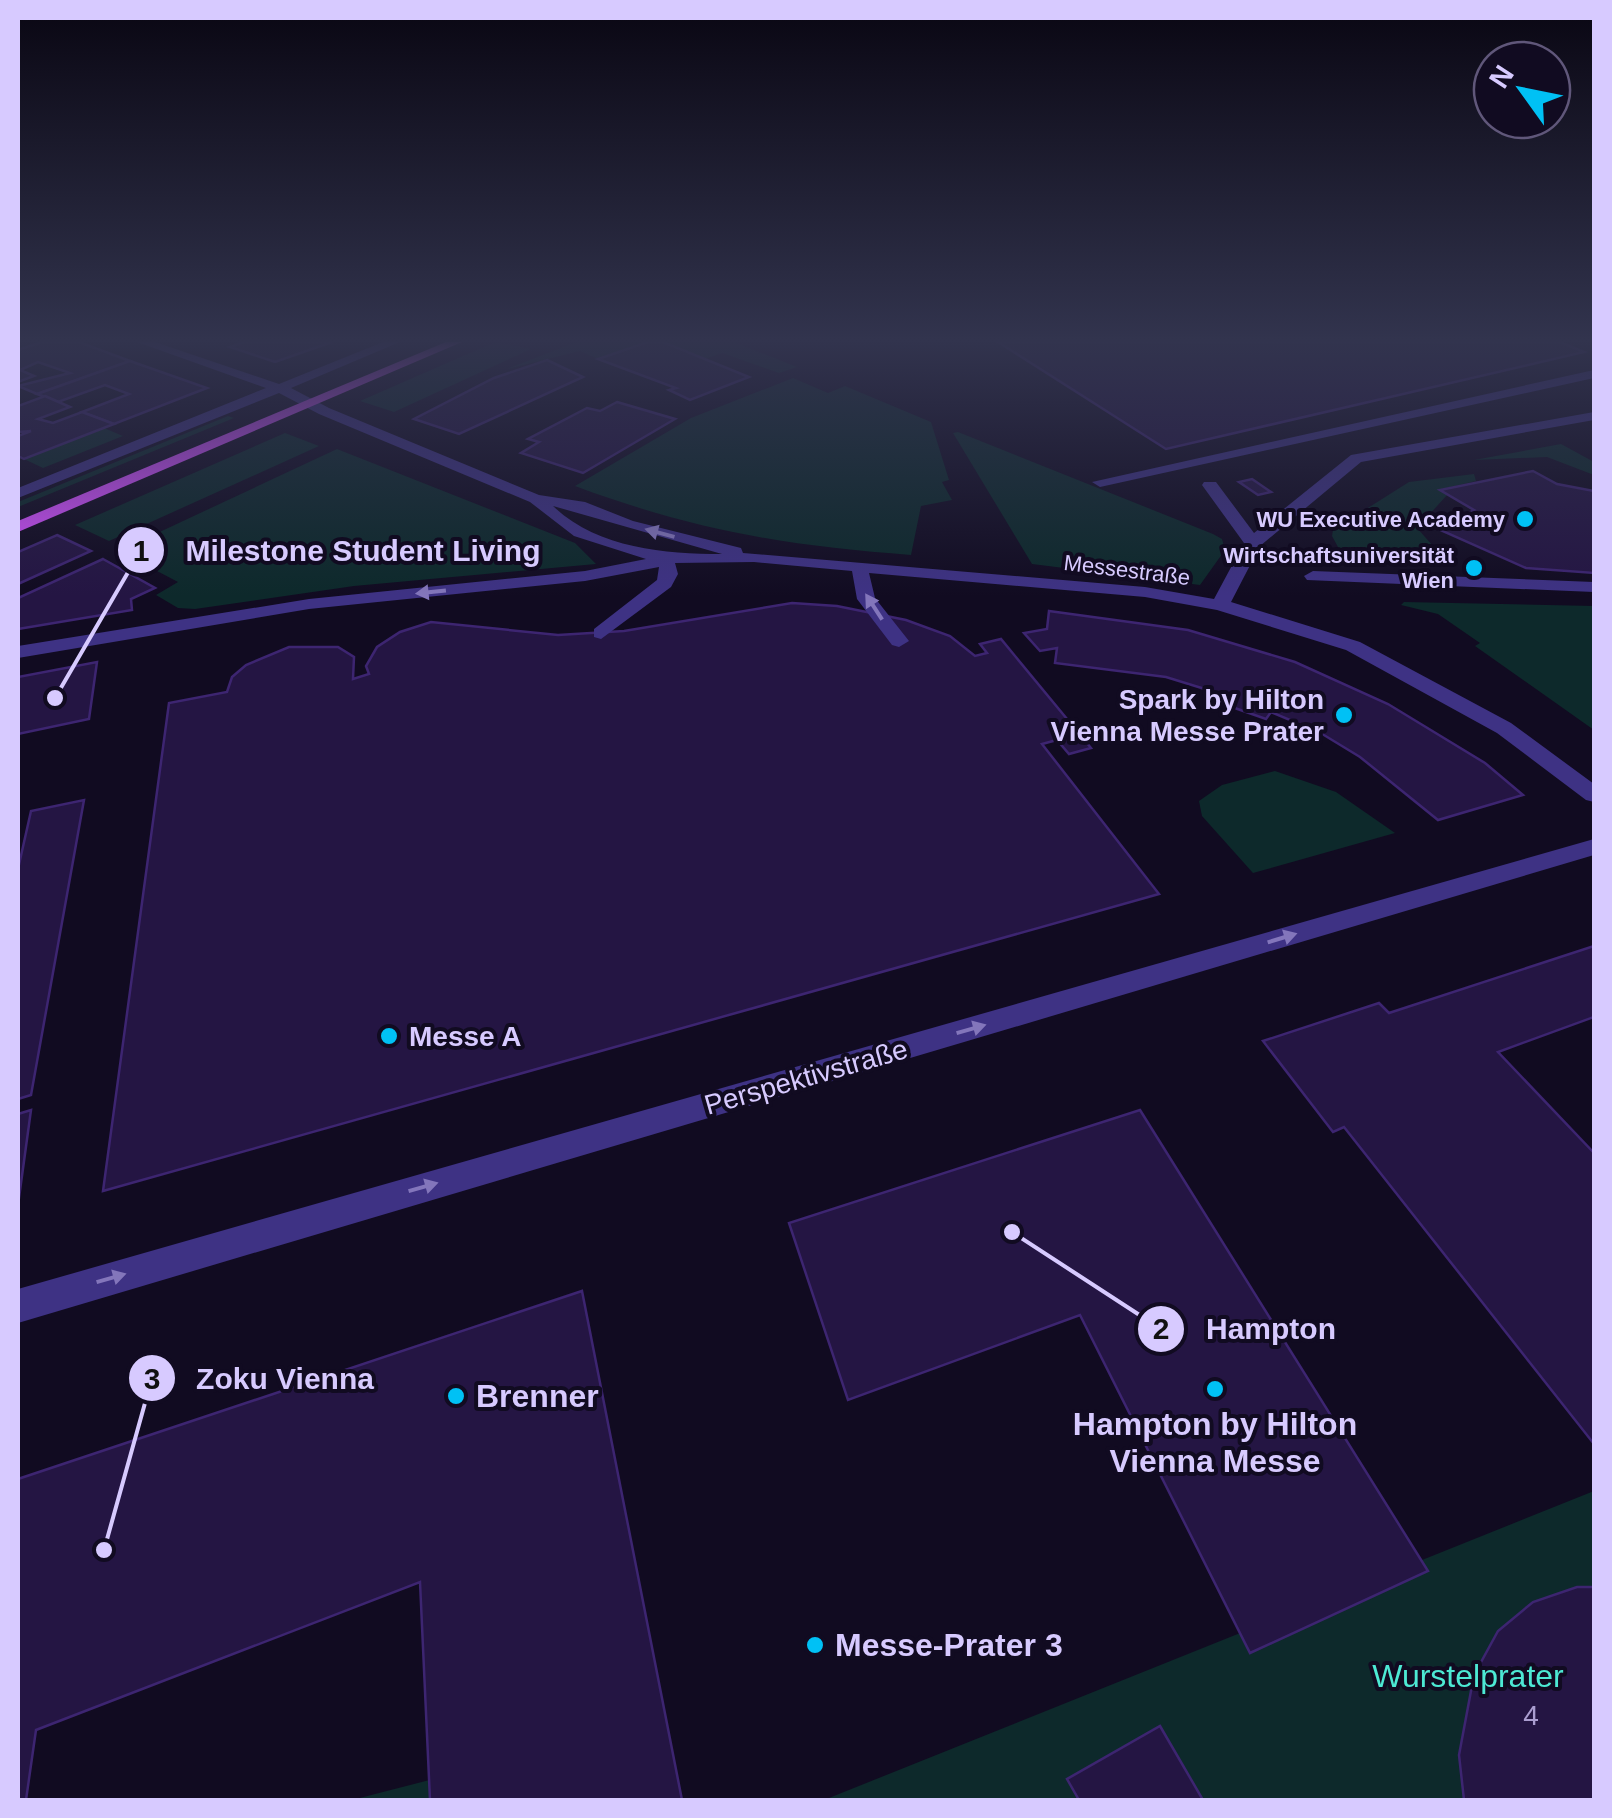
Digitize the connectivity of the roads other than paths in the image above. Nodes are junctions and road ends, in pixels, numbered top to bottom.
1 (182, 427) edge
2 (258, 427) edge
3 (366, 427) edge
4 (1352, 427) edge
5 (1533, 427) edge
6 (1100, 482) dead end
7 (1210, 485) dead end
8 (18, 493) edge
9 (536, 500) junction
10 (18, 527) edge
11 (1253, 542) junction
12 (754, 558) junction
13 (666, 560) junction
14 (860, 569) junction
15 (1313, 576) dead end
16 (1594, 587) edge
17 (1220, 605) junction
18 (601, 632) dead end
19 (898, 641) dead end
20 (18, 652) edge
21 (1594, 795) edge
22 (1594, 846) edge
23 (18, 1306) edge

1 - 8 street
2 - 10 main road
3 - 9 street
4 - 6 street
5 - 11 street
7 - 11 street
12 -> 9 street
9 - 13 street
11 - 17 street
12 - 13 street, Messestraße
12 - 14 street, Messestraße
13 - 18 street
13 -> 20 street
14 - 17 street, Messestraße
19 -> 14 street
15 - 16 street
17 - 21 street, Messestraße
23 -> 22 street, Perspektivstraße

